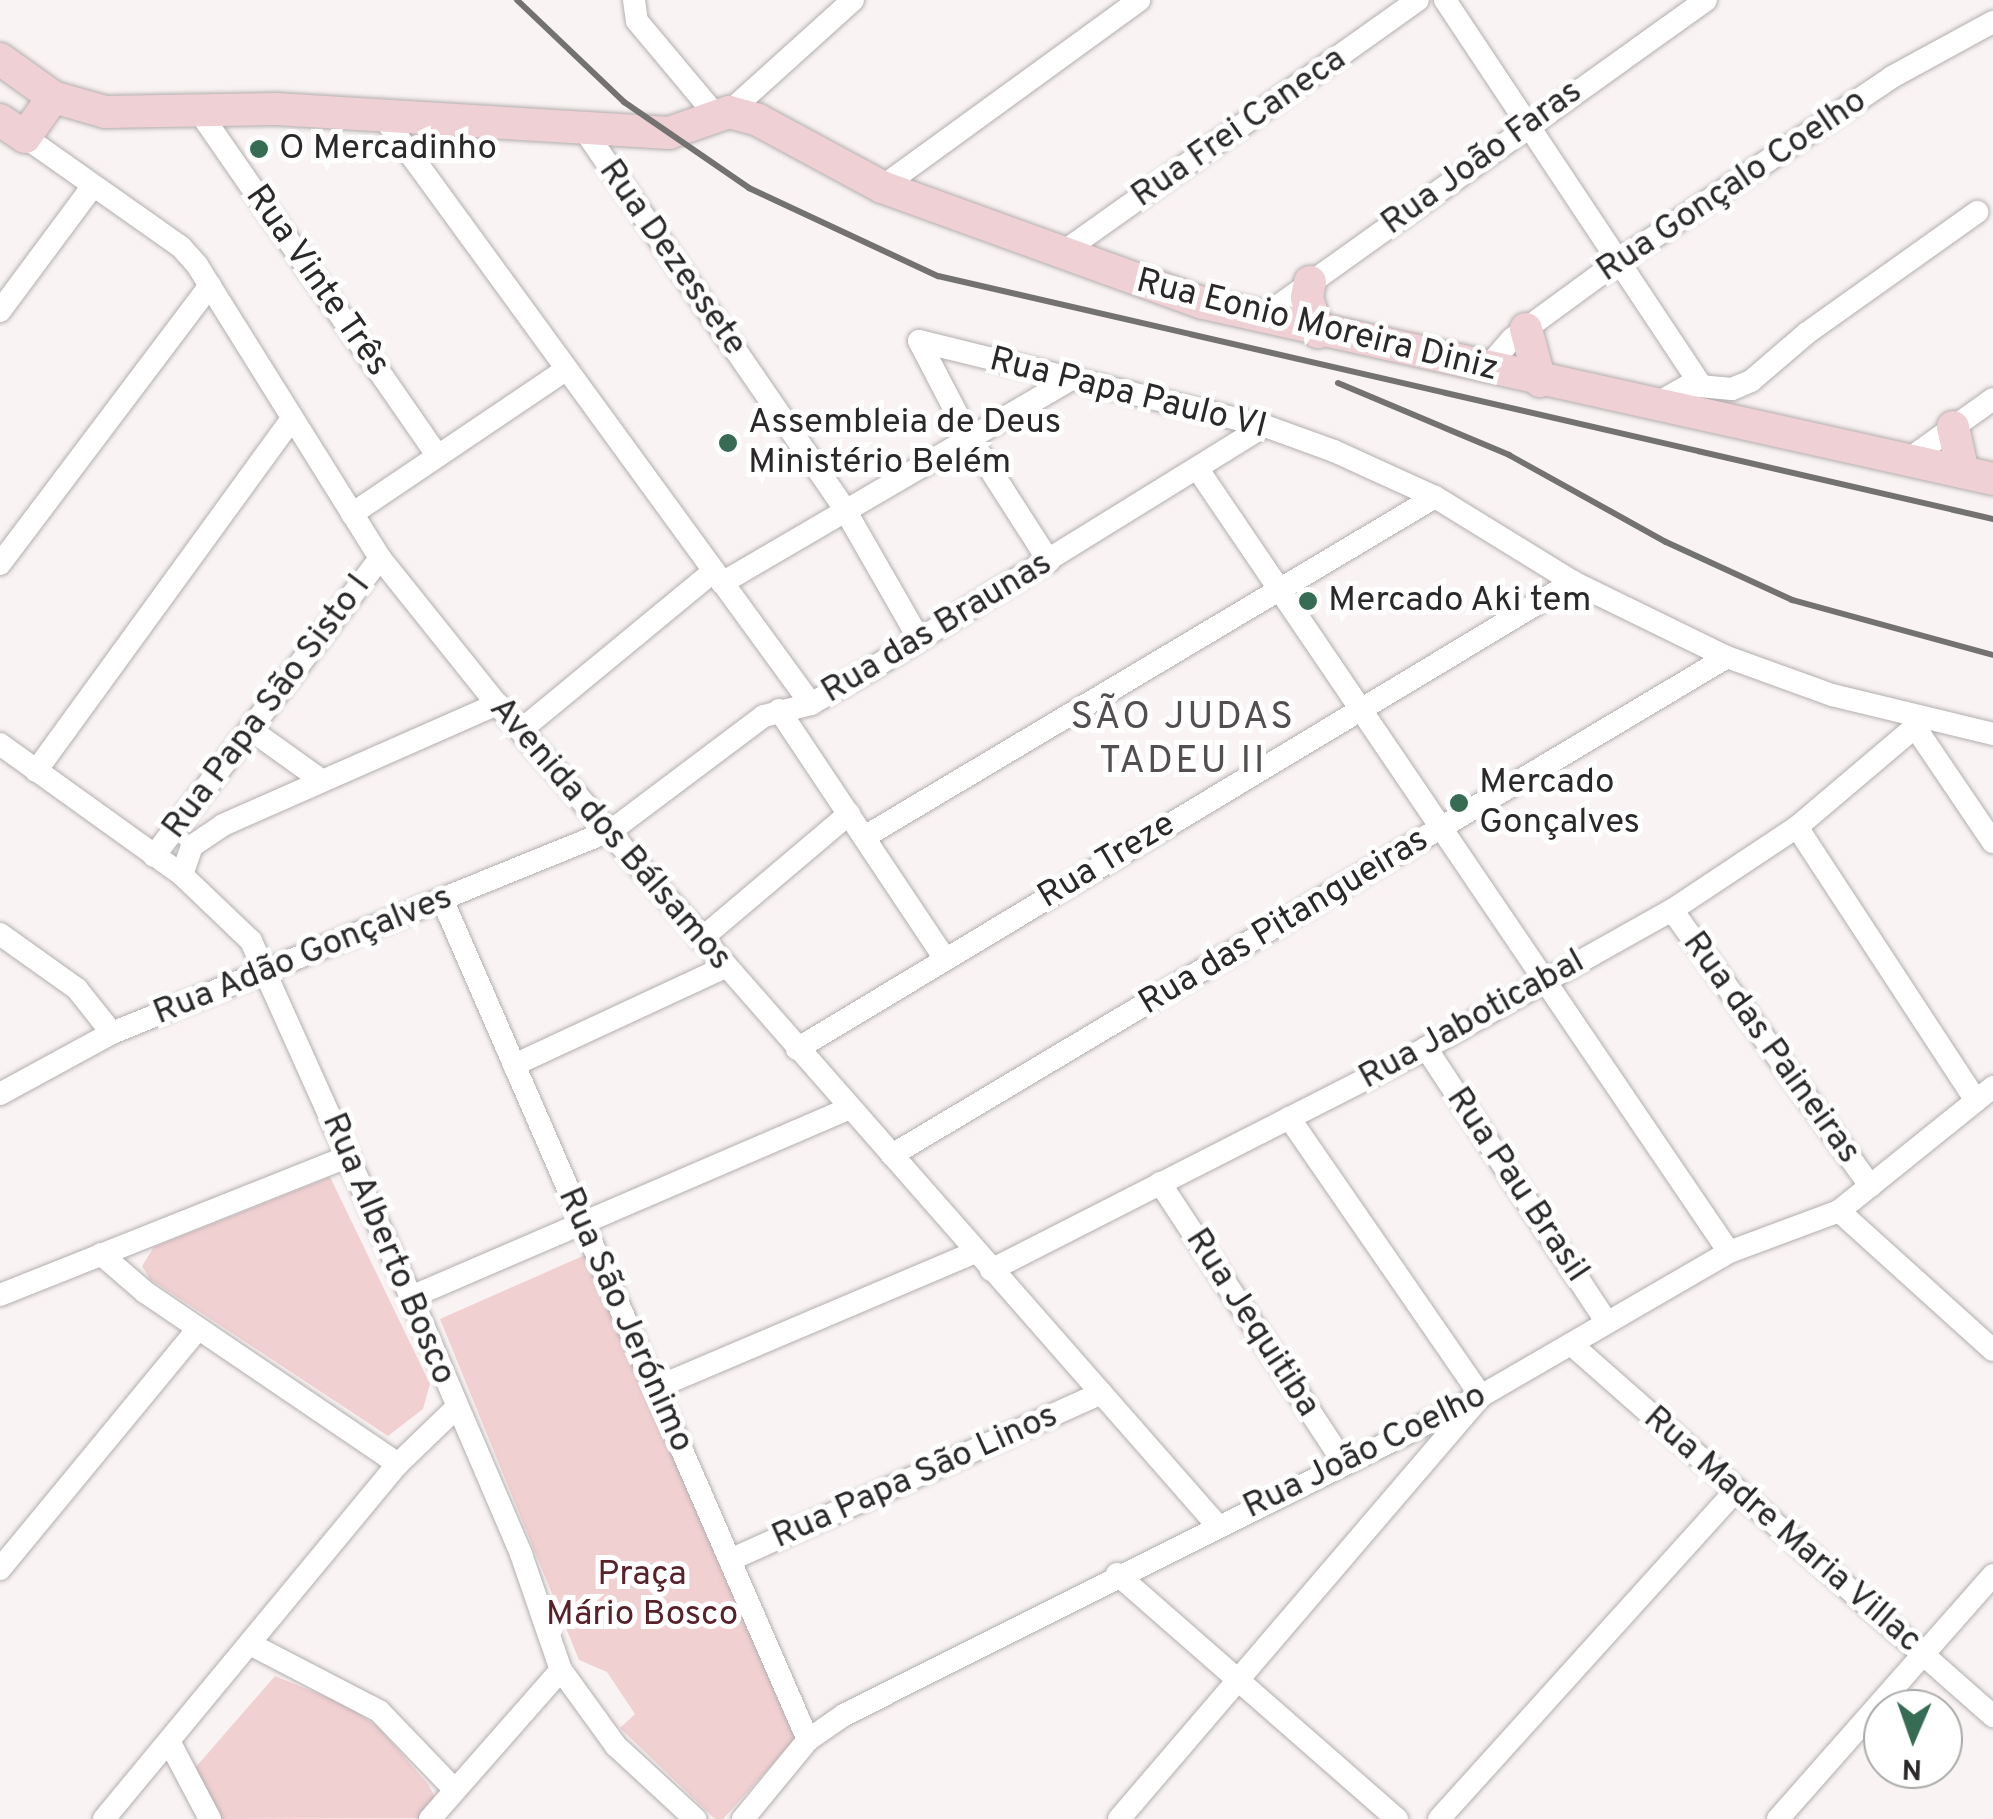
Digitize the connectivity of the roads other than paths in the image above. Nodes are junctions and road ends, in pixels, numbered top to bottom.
1 (634, 0) edge
2 (853, 0) edge
3 (1139, 0) edge
4 (1418, 0) edge
5 (1445, 0) edge
6 (1706, 0) edge
7 (1993, 22) edge
8 (0, 59) edge
9 (54, 98) junction
10 (196, 107) junction
11 (721, 113) junction
12 (381, 114) junction
13 (1531, 121) junction
14 (12, 129) edge
15 (585, 131) junction
16 (882, 187) junction
17 (92, 188) junction
18 (1977, 212) dead end
19 (1059, 255) junction
20 (1620, 260) junction
21 (1310, 282) junction
22 (210, 285) junction
23 (0, 311) edge
24 (1260, 319) junction
25 (1526, 329) junction
26 (1318, 332) junction
27 (1485, 370) junction
28 (564, 372) junction
29 (1689, 378) junction
30 (1071, 379) junction
31 (1540, 381) junction
32 (1993, 398) edge
33 (1745, 400) junction
34 (1654, 404) junction
35 (292, 418) junction
36 (1264, 426) junction
37 (1953, 427) junction
38 (968, 435) junction
39 (437, 455) junction
40 (1909, 459) junction
41 (1197, 468) junction
42 (1978, 476) edge
43 (1435, 497) junction
44 (844, 508) junction
45 (352, 514) junction
46 (380, 558) junction
47 (1049, 561) junction
48 (0, 564) edge
49 (718, 577) junction
50 (1573, 582) junction
51 (1277, 587) junction
52 (919, 639) junction
53 (1727, 658) junction
54 (497, 704) junction
55 (811, 704) junction
56 (779, 710) junction
57 (1362, 710) junction
58 (1918, 724) junction
59 (520, 730) junction
60 (254, 732) junction
61 (1993, 734) edge
62 (0, 744) edge
63 (36, 771) junction
64 (321, 780) junction
65 (199, 800) junction
66 (849, 814) junction
67 (223, 824) junction
68 (1797, 827) junction
69 (1442, 829) junction
70 (612, 830) junction
71 (866, 836) junction
72 (1993, 842) edge
73 (154, 856) junction
74 (182, 875) junction
75 (442, 899) junction
76 (1672, 910) junction
77 (0, 934) edge
78 (701, 939) junction
79 (944, 957) junction
80 (725, 966) junction
81 (268, 972) junction
82 (1548, 980) junction
83 (112, 1032) junction
84 (1426, 1048) junction
85 (797, 1049) junction
86 (514, 1065) junction
87 (0, 1094) edge
88 (1984, 1094) edge
89 (850, 1108) junction
90 (1289, 1118) junction
91 (892, 1156) junction
92 (346, 1158) junction
93 (1160, 1183) junction
94 (1870, 1186) junction
95 (1839, 1211) junction
96 (583, 1223) junction
97 (1729, 1252) junction
98 (100, 1254) junction
99 (983, 1261) junction
100 (0, 1295) edge
101 (412, 1297) junction
102 (1607, 1322) junction
103 (198, 1328) junction
104 (1570, 1344) junction
105 (1993, 1350) edge
106 (655, 1388) junction
107 (1101, 1393) junction
108 (1481, 1396) junction
109 (456, 1408) junction
110 (1344, 1463) junction
111 (398, 1464) junction
112 (1736, 1490) junction
113 (1217, 1524) junction
114 (730, 1560) junction
115 (0, 1569) edge
116 (1117, 1574) junction
117 (1993, 1575) edge
118 (252, 1645) junction
119 (1923, 1654) junction
120 (562, 1670) junction
121 (1240, 1681) junction
122 (1993, 1716) edge
123 (808, 1740) junction
124 (170, 1744) junction
125 (454, 1789) junction
126 (104, 1819) edge
127 (210, 1819) edge
128 (430, 1819) edge
129 (695, 1819) edge
130 (743, 1819) edge
131 (1119, 1819) edge
132 (1397, 1819) edge
133 (1439, 1819) edge
134 (1778, 1819) edge

1 - 11 street
2 - 11 street
3 - 16 street
4 - 19 street, Rua Frei Caneca
5 - 13 street
6 - 13 street, Rua João Faras
7 - 20 street, Rua Gonçalo Coelho
8 - 9 main road
9 - 10 main road
9 - 14 main road
10 - 12 main road
10 - 39 street, Rua Vinte Três
11 - 15 main road
11 - 16 main road, Rua Eonio Moreira Diniz
12 - 15 main road
12 - 28 street
13 - 20 street
13 - 21 street, Rua João Faras
14 - 17 street, Avenida dos Bálsamos
15 - 44 street, Rua Dezessete
16 - 19 main road, Rua Eonio Moreira Diniz
17 - 22 street, Avenida dos Bálsamos
17 - 23 street
18 - 33 street
19 - 24 main road, Rua Eonio Moreira Diniz
20 - 25 street, Rua Gonçalo Coelho
20 - 29 street
21 - 24 street, Rua João Faras
21 - 26 main road
22 - 35 street, Avenida dos Bálsamos
22 - 48 street
24 - 26 main road, Rua Eonio Moreira Diniz
25 - 27 street, Rua Gonçalo Coelho
25 - 31 main road
26 - 27 main road, Rua Eonio Moreira Diniz
27 - 31 main road, Rua Eonio Moreira Diniz
28 - 39 street
28 - 49 street
29 - 33 street
29 - 34 street
30 - 36 street, Rua Papa Paulo VI
30 - 38 street
30 - 38 street, Rua Papa Paulo VI
31 - 34 main road, Rua Eonio Moreira Diniz
32 - 37 street
33 - 34 main road, Rua Eonio Moreira Diniz
33 - 40 main road, Rua Eonio Moreira Diniz
35 - 45 street, Avenida dos Bálsamos
35 - 63 street
36 - 41 street, Rua das Braunas
36 - 43 street, Rua Papa Paulo VI
37 - 40 street
37 - 42 main road
38 - 44 street
38 - 47 street
39 - 45 street
40 - 42 main road, Rua Eonio Moreira Diniz
41 - 47 street, Rua das Braunas
41 - 51 street
43 - 50 street, Rua Papa Paulo VI
43 - 51 street
44 - 49 street
44 - 52 street, Rua Dezessete
45 - 46 street, Avenida dos Bálsamos
46 - 54 street, Avenida dos Bálsamos
46 - 60 street, Rua Papa São Sisto I
47 - 52 street, Rua das Braunas
49 - 55 street
49 - 59 street
50 - 53 street, Rua Papa Paulo VI
50 - 57 street, Rua Treze
51 - 57 street
51 - 71 street
52 - 55 street, Rua das Braunas
53 - 58 street, Rua Papa Paulo VI
53 - 69 street, Rua das Pitangueiras
54 - 59 street, Avenida dos Bálsamos
54 - 64 street
55 - 56 street, Rua das Braunas
56 - 66 street
56 - 70 street, Rua das Braunas
57 - 69 street
57 - 79 street, Rua Treze
58 - 61 street, Rua Papa Paulo VI
58 - 68 street, Rua Jaboticabal
58 - 72 street
59 - 70 street, Avenida dos Bálsamos
60 - 64 street
60 - 65 street, Rua Papa São Sisto I
62 - 63 street, Rua Alberto Bosco
63 - 73 street, Rua Alberto Bosco
64 - 67 street
65 - 67 street
65 - 73 street, Rua Papa São Sisto I
66 - 71 street
66 - 78 street
67 - 74 street
68 - 76 street, Rua Jaboticabal
68 - 88 street
69 - 82 street
69 - 91 street, Rua das Pitangueiras
70 - 75 street, Rua Adão Gonçalves
70 - 78 street, Avenida dos Bálsamos
71 - 79 street
73 - 74 street, Rua Alberto Bosco
74 - 81 street, Rua Alberto Bosco
75 - 81 street, Rua Adão Gonçalves
75 - 86 street, Rua São Jerónimo
76 - 82 street, Rua Jaboticabal
76 - 94 street, Rua das Paineiras
77 - 83 street
78 - 80 street, Avenida dos Bálsamos
79 - 85 street, Rua Treze
80 - 85 street, Avenida dos Bálsamos
80 - 86 street
81 - 83 street, Rua Adão Gonçalves
81 - 92 street, Rua Alberto Bosco
82 - 84 street, Rua Jaboticabal
82 - 97 street
83 - 87 street, Rua Adão Gonçalves
84 - 90 street, Rua Jaboticabal
84 - 102 street, Rua Pau Brasil
85 - 89 street, Avenida dos Bálsamos
86 - 96 street, Rua São Jerónimo
88 - 94 street, Rua João Coelho
89 - 91 street, Avenida dos Bálsamos
89 - 96 street
90 - 93 street, Rua Jaboticabal
90 - 108 street
91 - 99 street, Avenida dos Bálsamos
92 - 98 street
92 - 101 street, Rua Alberto Bosco
93 - 99 street, Rua Jaboticabal
93 - 110 street, Rua Jequitiba
94 - 95 street, Rua João Coelho
95 - 97 street, Rua João Coelho
95 - 105 street
96 - 101 street
96 - 106 street, Rua São Jerónimo
97 - 102 street, Rua João Coelho
98 - 100 street
98 - 103 street
99 - 106 street, Rua Jaboticabal
99 - 107 street, Avenida dos Bálsamos
101 - 109 street, Rua Alberto Bosco
102 - 104 street, Rua João Coelho
103 - 111 street
103 - 115 street
104 - 108 street, Rua João Coelho
104 - 112 street, Rua Madre Maria Villac
106 - 114 street, Rua São Jerónimo
107 - 113 street, Avenida dos Bálsamos
107 - 114 street, Rua Papa São Linos
108 - 110 street, Rua João Coelho
108 - 121 street
109 - 111 street
109 - 120 street, Rua Alberto Bosco
110 - 113 street, Rua João Coelho
111 - 118 street
112 - 119 street, Rua Madre Maria Villac
112 - 133 street
113 - 116 street, Rua João Coelho
114 - 123 street, Rua São Jerónimo
116 - 121 street
116 - 123 street, Rua João Coelho
117 - 119 street
118 - 124 street
118 - 125 street
119 - 122 street, Rua Madre Maria Villac
119 - 134 street
120 - 125 street
120 - 129 street, Rua Alberto Bosco
121 - 131 street
121 - 132 street
123 - 130 street, Rua João Coelho
124 - 126 street
124 - 127 street
125 - 128 street

